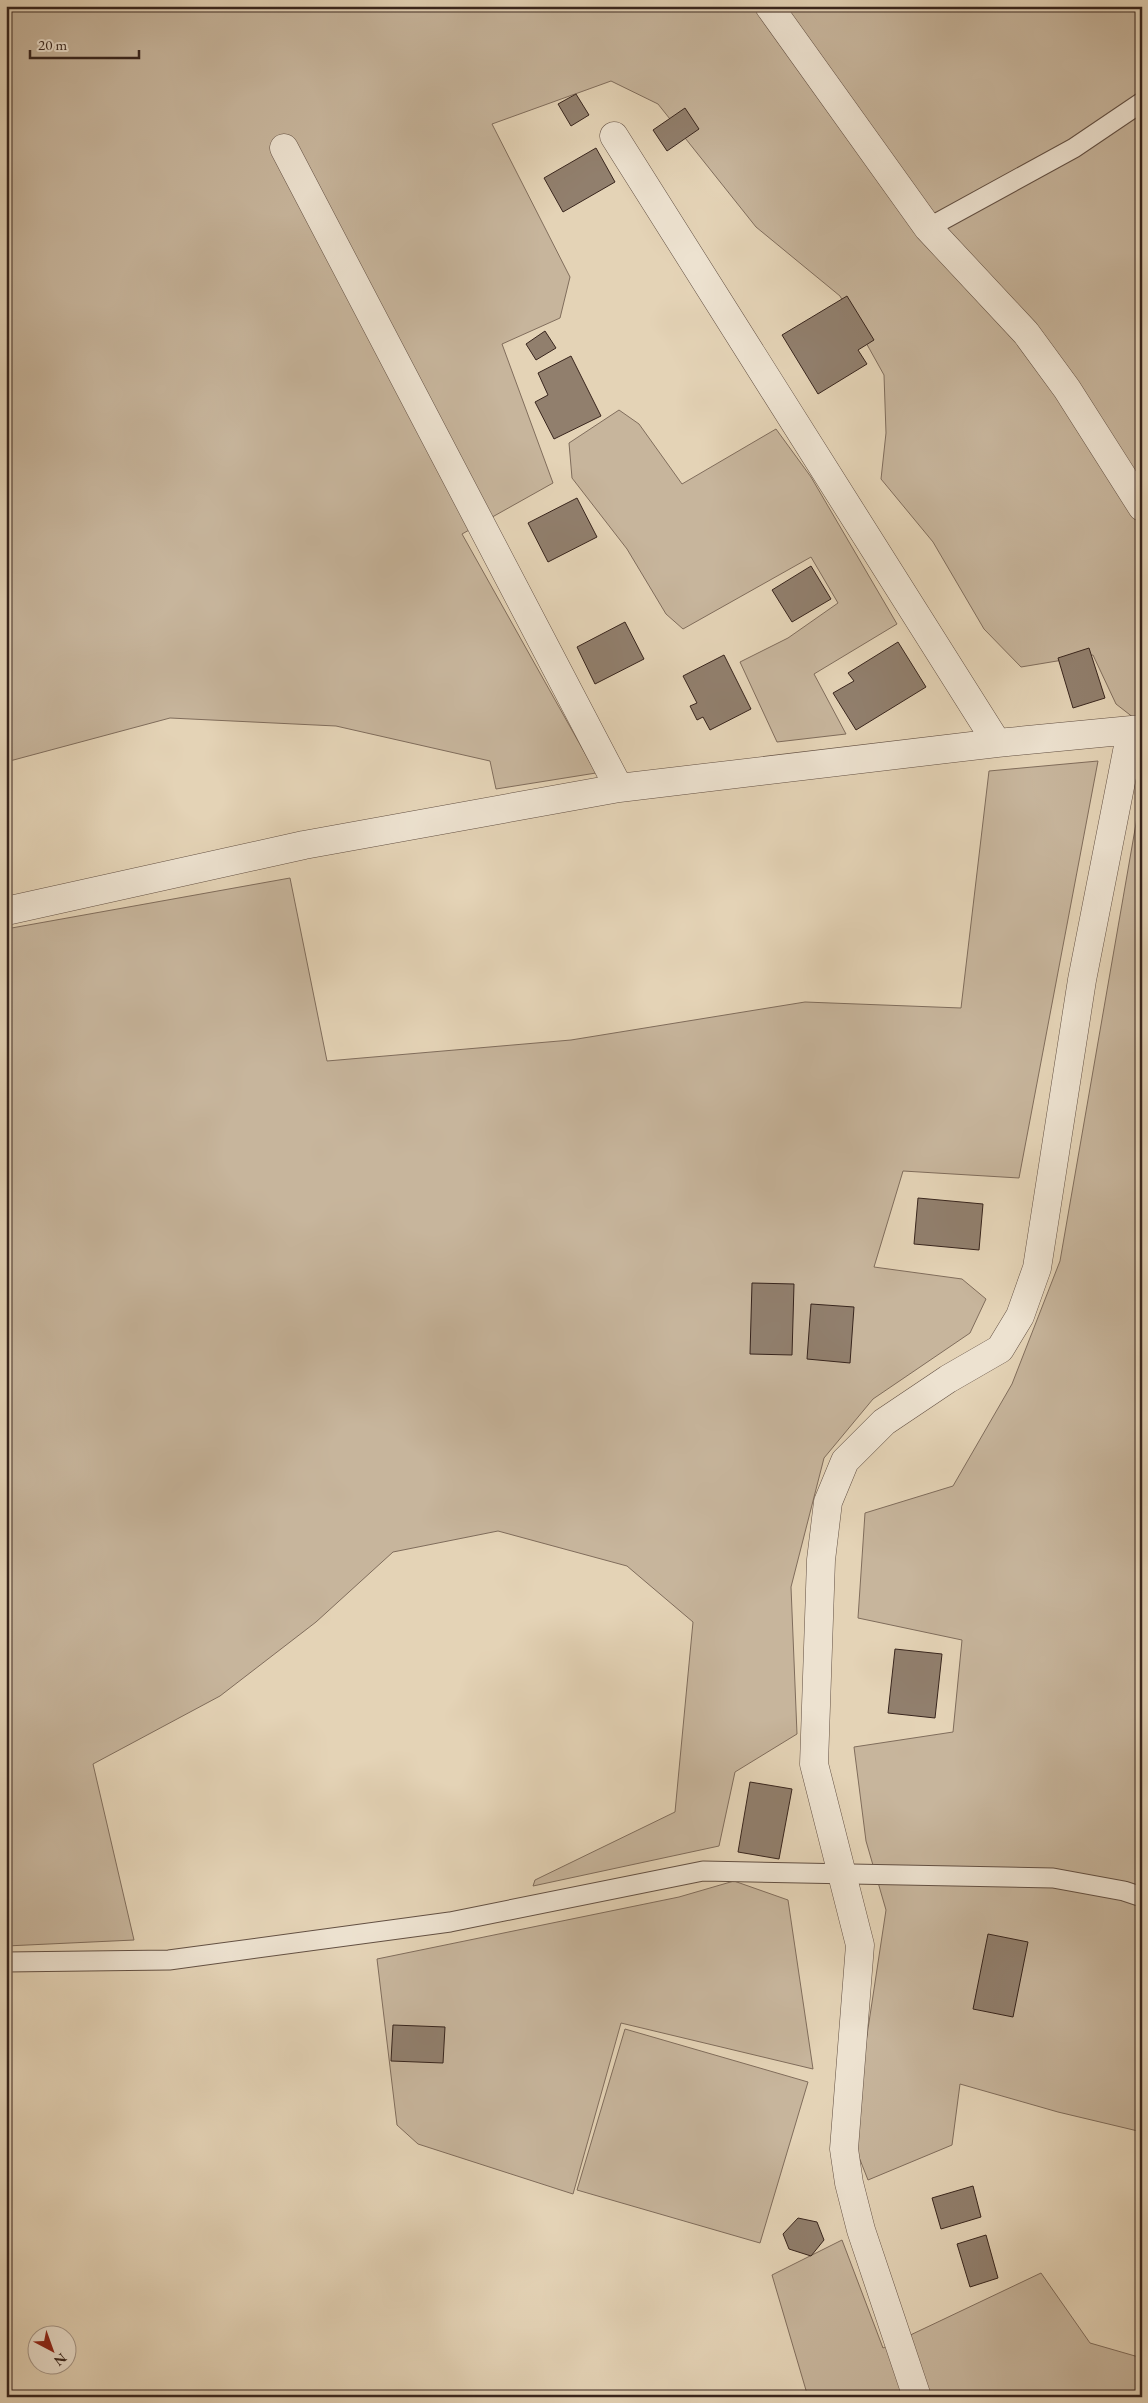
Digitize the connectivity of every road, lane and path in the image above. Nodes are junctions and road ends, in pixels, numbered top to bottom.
1 (769, 6) edge
2 (1142, 102) edge
3 (614, 136) dead end
4 (284, 148) dead end
5 (928, 228) junction
6 (1142, 508) edge
7 (1136, 730) edge
8 (997, 744) junction
9 (619, 788) junction
10 (6, 912) edge
11 (842, 1875) junction
12 (1142, 1897) edge
13 (6, 1962) edge
14 (917, 2397) edge

1 - 5 street
2 - 5 lane
3 - 8 street
4 - 9 street
5 - 6 street
7 - 8 street
7 - 11 street
8 - 9 street
9 - 10 street
11 - 12 lane
11 - 13 lane
11 - 14 street

